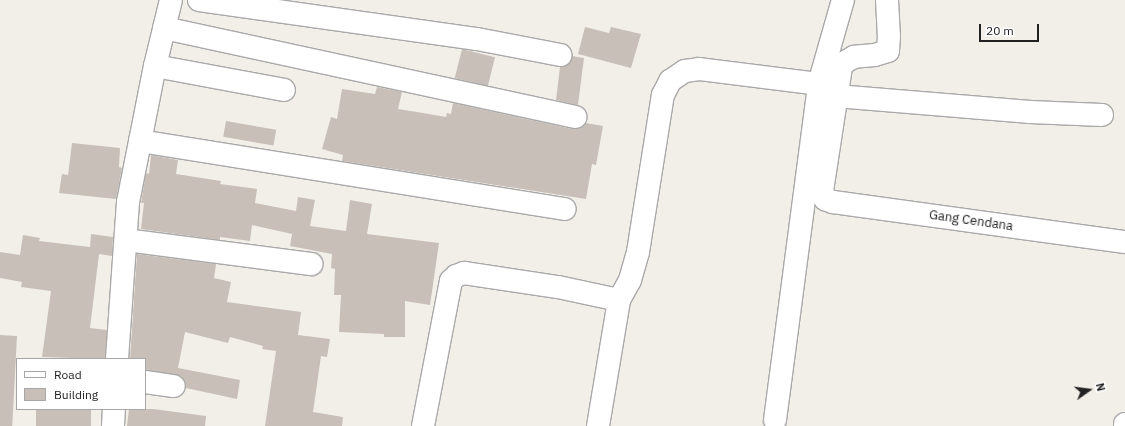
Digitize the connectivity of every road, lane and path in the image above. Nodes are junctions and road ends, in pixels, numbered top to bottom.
1 (171, 0) edge
2 (199, 0) edge
3 (843, 0) edge
4 (886, 0) edge
5 (164, 28) junction
6 (560, 56) dead end
7 (155, 66) junction
8 (284, 90) dead end
9 (827, 90) junction
10 (1102, 115) dead end
11 (575, 117) dead end
12 (140, 141) junction
13 (565, 209) dead end
14 (126, 240) junction
15 (1125, 242) edge
16 (311, 264) dead end
17 (619, 300) junction
18 (117, 358) edge
19 (146, 382) edge
20 (174, 386) dead end
21 (114, 410) edge
22 (775, 420) dead end
23 (113, 426) edge
24 (423, 426) edge
25 (598, 426) edge

1 - 5 street
2 - 6 street
3 - 9 street
4 - 9 street
5 - 7 street
5 - 11 street
7 - 8 street
7 - 12 street
9 - 10 street
9 - 15 street, Gang Cendana
9 - 17 street
9 - 22 street
12 - 13 street
12 - 14 street
14 - 16 street
14 - 18 street
17 - 24 street
17 - 25 street
19 - 20 street
21 - 23 street

